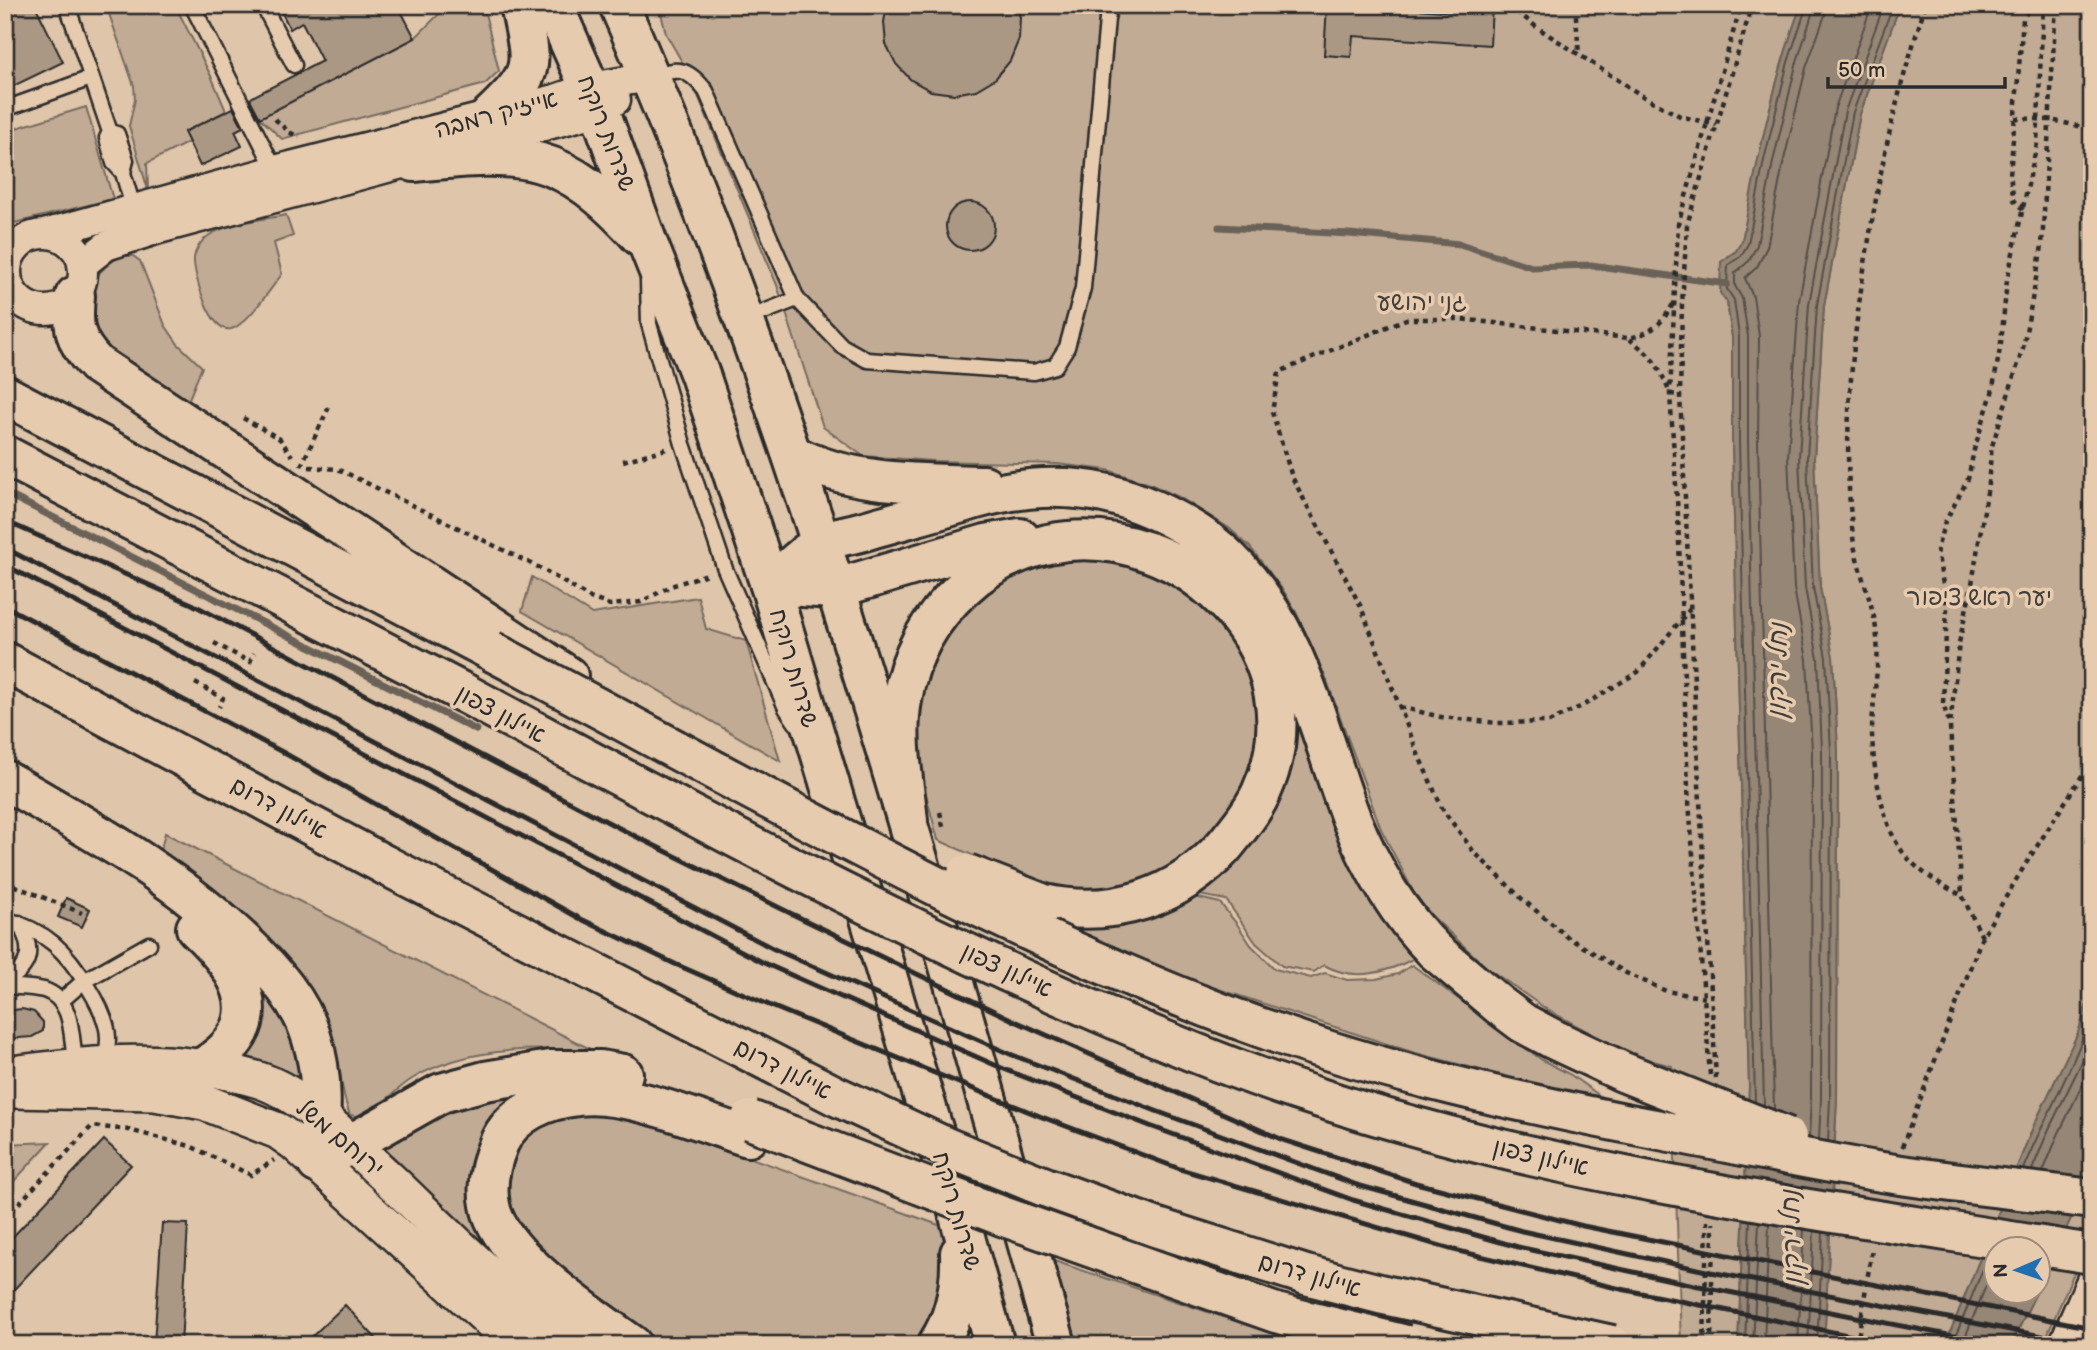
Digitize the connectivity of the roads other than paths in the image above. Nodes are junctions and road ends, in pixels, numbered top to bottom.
1 (67, 5) edge
2 (192, 5) edge
3 (263, 5) edge
4 (520, 5) edge
5 (553, 5) edge
6 (618, 5) edge
7 (1111, 5) edge
8 (294, 65) dead end
9 (650, 77) junction
10 (91, 78) junction
11 (595, 99) junction
12 (5, 109) edge
13 (490, 116) junction
14 (414, 162) junction
15 (275, 170) junction
16 (288, 195) junction
17 (149, 215) junction
18 (44, 234) junction
19 (648, 244) junction
20 (7, 259) edge
21 (78, 280) junction
22 (797, 299) junction
23 (743, 320) junction
24 (5, 395) edge
25 (5, 454) edge
26 (793, 455) junction
27 (1056, 487) junction
28 (821, 543) junction
29 (1185, 567) junction
30 (770, 585) junction
31 (834, 589) junction
32 (496, 641) junction
33 (5, 662) edge
34 (718, 771) junction
35 (825, 772) junction
36 (5, 780) edge
37 (908, 821) junction
38 (87, 827) junction
39 (12, 921) edge
40 (149, 944) dead end
41 (84, 981) junction
42 (5, 984) edge
43 (61, 1002) junction
44 (202, 1068) junction
45 (89, 1074) junction
46 (5, 1076) edge
47 (5, 1090) edge
48 (749, 1128) junction
49 (311, 1141) junction
50 (351, 1144) junction
51 (1887, 1162) junction
52 (2092, 1199) edge
53 (958, 1212) junction
54 (2092, 1254) edge
55 (2092, 1278) edge
56 (521, 1345) edge
57 (577, 1345) edge
58 (632, 1345) edge
59 (937, 1345) edge
60 (995, 1345) edge
61 (1056, 1345) edge
62 (1406, 1345) edge
63 (1612, 1345) edge
64 (2063, 1345) edge

1 - 10 lane
2 - 15 lane
3 - 8 lane
4 - 13 main road
5 - 11 main road, שדרות רוקח
6 - 9 main road
7 - 22 lane
9 - 11 street, אייזיק רמבה
9 - 22 lane
9 - 23 main road
10 - 12 lane
10 - 17 lane
11 - 13 street, אייזיק רמבה
11 - 14 street, אייזיק רמבה
11 - 19 main road, שדרות רוקח
13 - 15 street, אייזיק רמבה
14 - 16 street, אייזיק רמבה
14 - 19 main road
15 - 16 lane
15 - 17 street, אייזיק רמבה
16 - 17 street, אייזיק רמבה
17 - 18 street, אייזיק רמבה
17 - 21 street, אייזיק רמבה
18 - 20 street
18 - 21 street
19 - 30 main road, שדרות רוקח
19 - 35 lane
20 - 21 street
21 - 32 main road
22 - 23 lane
23 - 26 main road
24 - 32 main road
25 - 54 main road, איילון צפון, bridge
26 - 27 main road
26 - 28 main road
27 - 28 main road
27 - 51 main road, bridge
28 - 30 main road
28 - 31 main road
29 - 31 main road
29 - 34 main road, bridge
29 - 37 main road
30 - 31 main road
30 - 35 main road, שדרות רוקח
31 - 37 main road
32 - 34 main road, bridge
33 - 63 main road, איילון דרום, bridge
34 - 51 main road, bridge
35 - 53 main road, שדרות רוקח
36 - 38 main road
37 - 61 main road
38 - 44 main road
38 - 49 main road
39 - 41 lane
39 - 42 lane
40 - 41 lane
41 - 43 lane
41 - 45 lane
42 - 43 lane
43 - 45 lane
44 - 45 street, ירוחם משל
44 - 49 street, ירוחם משל
45 - 46 street, ירוחם משל
45 - 47 street, ירוחם משל
45 - 49 street, ירוחם משל
48 - 50 main road
48 - 58 main road
48 - 62 main road, bridge
49 - 50 main road
49 - 56 street, ירוחם משל
50 - 57 street, ירוחם משל
51 - 52 main road, bridge
53 - 59 main road
53 - 60 main road, שדרות רוקח
55 - 64 street

